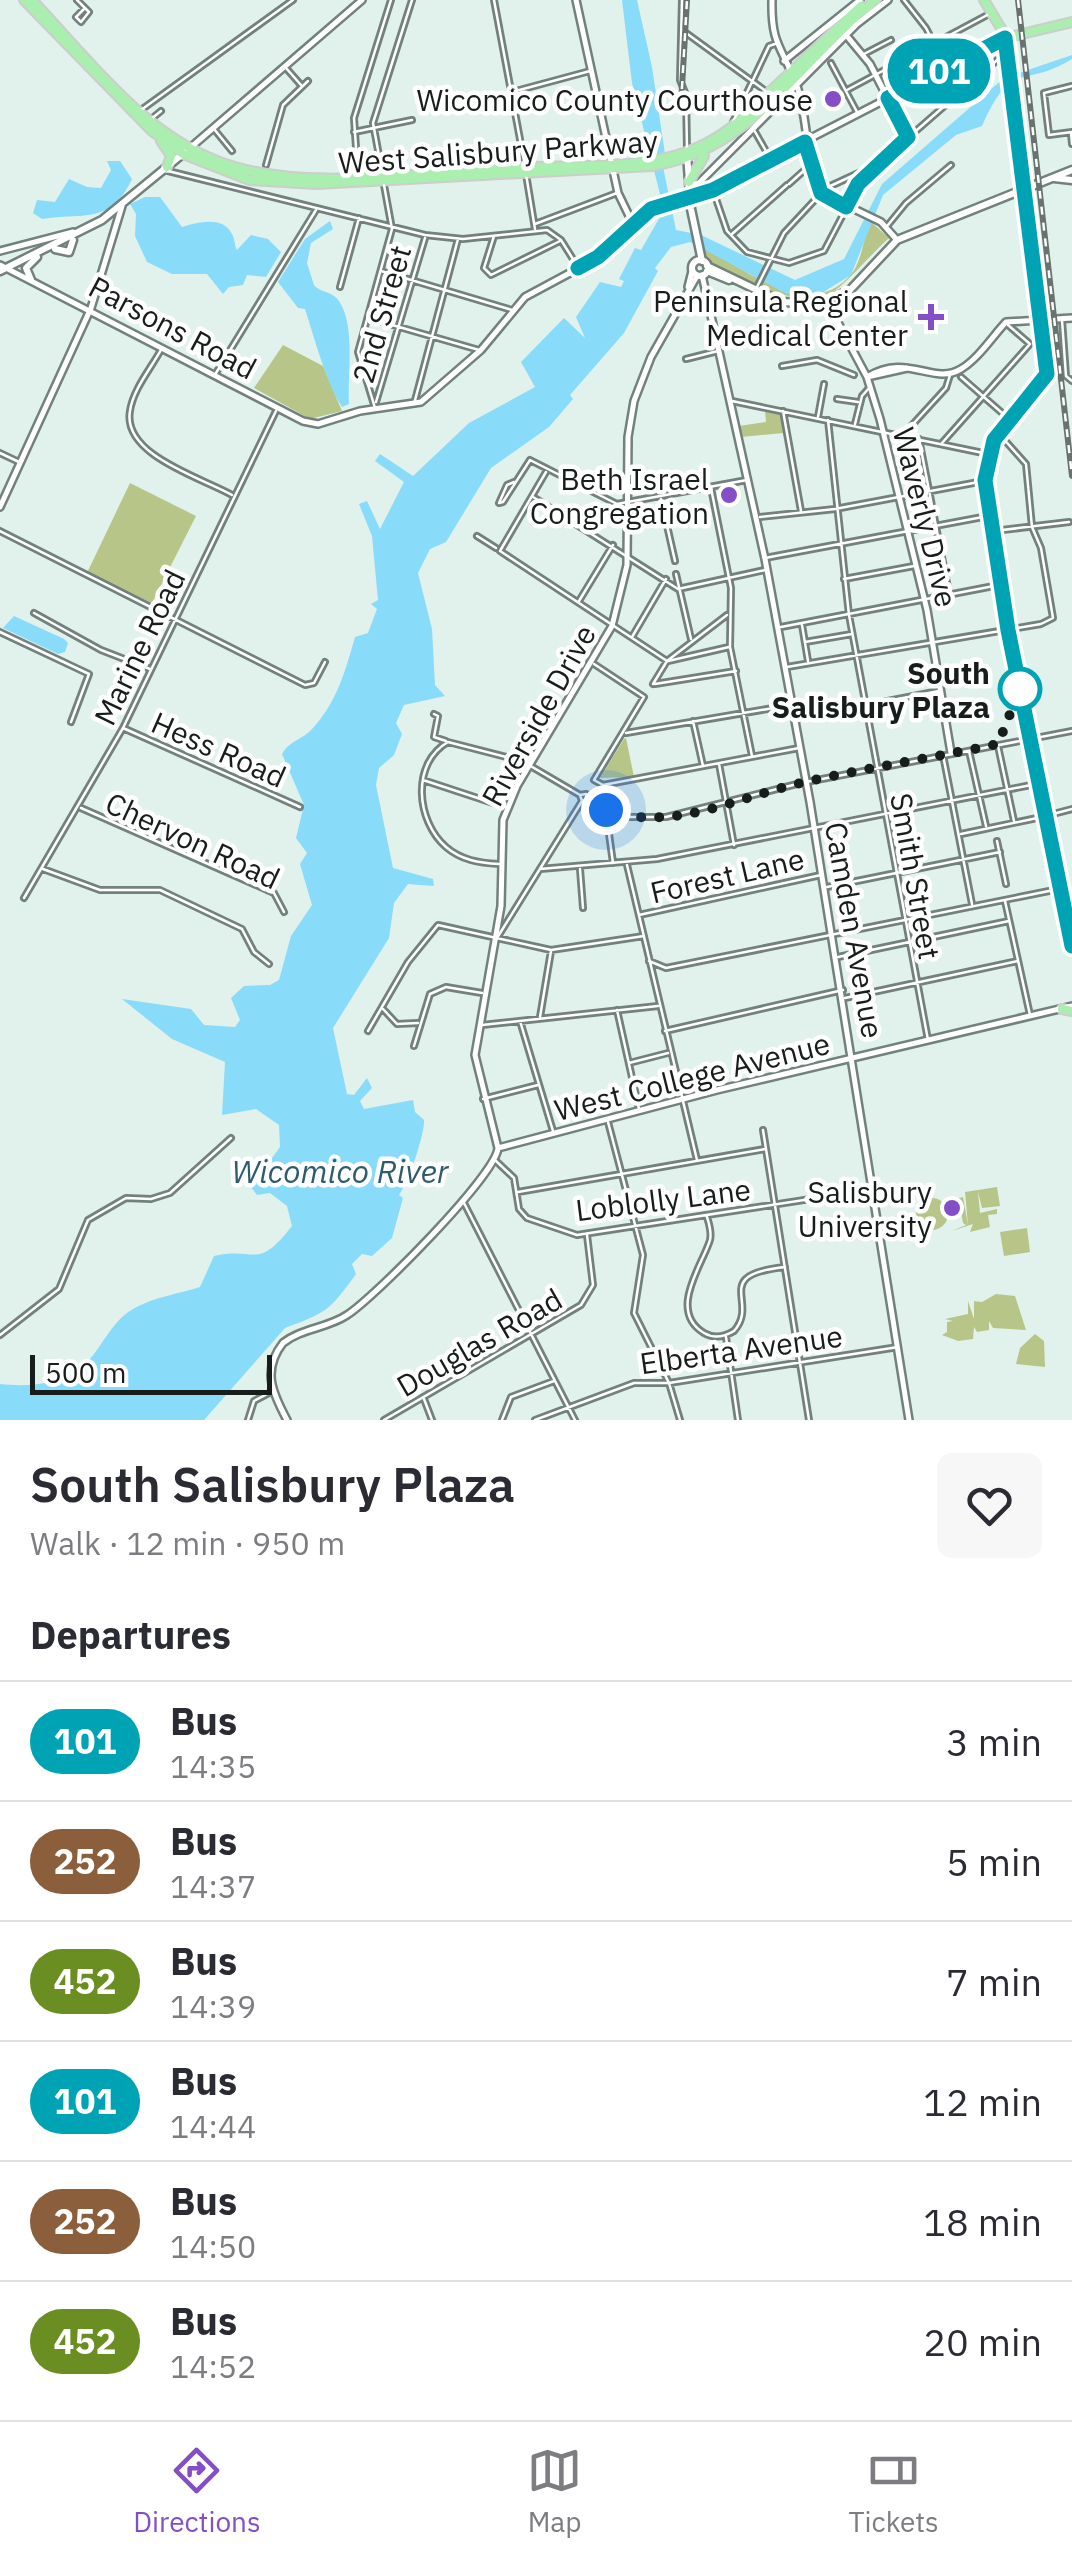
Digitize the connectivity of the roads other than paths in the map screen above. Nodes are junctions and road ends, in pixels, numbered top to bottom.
1 (24, 0) edge
2 (32, 0) edge
3 (77, 0) edge
4 (293, 0) edge
5 (362, 0) edge
6 (391, 0) edge
7 (412, 0) edge
8 (494, 0) edge
9 (576, 0) edge
10 (682, 0) edge
11 (772, 0) edge
12 (860, 0) edge
13 (872, 0) edge
14 (888, 0) edge
15 (904, 0) edge
16 (984, 0) edge
17 (85, 8) dead end
18 (992, 13) junction
19 (842, 15) junction
20 (1072, 22) edge
21 (682, 30) junction
22 (842, 30) junction
23 (1005, 38) junction
24 (891, 40) dead end
25 (775, 44) junction
26 (934, 44) junction
27 (815, 46) junction
28 (1008, 51) junction
29 (863, 54) junction
30 (784, 61) junction
31 (831, 63) dead end
32 (285, 66) junction
33 (946, 67) junction
34 (590, 70) junction
35 (875, 75) junction
36 (793, 78) junction
37 (308, 81) dead end
38 (754, 83) junction
39 (302, 86) junction
40 (1072, 86) edge
41 (847, 90) junction
42 (511, 92) junction
43 (768, 93) junction
44 (960, 93) junction
45 (888, 98) junction
46 (161, 111) dead end
47 (136, 113) junction
48 (858, 113) junction
49 (412, 120) dead end
50 (149, 121) junction
51 (753, 126) junction
52 (213, 128) junction
53 (373, 129) junction
54 (353, 132) junction
55 (726, 132) junction
56 (1071, 132) edge
57 (155, 134) junction
58 (908, 137) junction
59 (805, 142) junction
60 (1072, 144) edge
61 (712, 149) junction
62 (186, 151) junction
63 (232, 151) dead end
64 (687, 155) junction
65 (770, 159) junction
66 (357, 162) dead end
67 (266, 165) dead end
68 (951, 165) dead end
69 (613, 166) junction
70 (809, 166) junction
71 (165, 168) junction
72 (526, 170) junction
73 (1072, 170) edge
74 (383, 177) junction
75 (1042, 178) junction
76 (1072, 180) edge
77 (689, 184) junction
78 (1025, 186) junction
79 (713, 190) junction
80 (618, 193) junction
81 (821, 193) junction
82 (690, 198) junction
83 (122, 206) junction
84 (846, 207) junction
85 (318, 208) junction
86 (359, 218) junction
87 (633, 224) junction
88 (392, 226) junction
89 (535, 226) junction
90 (887, 226) junction
91 (90, 228) junction
92 (494, 234) junction
93 (731, 235) junction
94 (425, 236) junction
95 (458, 239) junction
96 (562, 240) junction
97 (897, 240) junction
98 (697, 246) junction
99 (0, 251) edge
100 (45, 252) junction
101 (772, 256) junction
102 (2, 268) edge
103 (578, 268) junction
104 (699, 270) junction
105 (380, 271) junction
106 (30, 280) junction
107 (414, 280) junction
108 (340, 288) dead end
109 (445, 290) junction
110 (756, 290) junction
111 (827, 302) junction
112 (91, 308) junction
113 (514, 310) junction
114 (368, 318) junction
115 (1072, 318) edge
116 (1061, 319) junction
117 (1041, 320) junction
118 (1006, 322) junction
119 (400, 326) junction
120 (432, 336) junction
121 (163, 347) junction
122 (481, 350) junction
123 (719, 351) junction
124 (686, 358) dead end
125 (782, 366) dead end
126 (1069, 370) edge
127 (215, 374) junction
128 (949, 374) junction
129 (854, 375) dead end
130 (867, 377) junction
131 (960, 377) dead end
132 (1072, 382) edge
133 (824, 384) dead end
134 (870, 387) junction
135 (983, 397) junction
136 (837, 399) dead end
137 (731, 400) junction
138 (860, 402) junction
139 (413, 405) junction
140 (278, 407) junction
141 (375, 407) junction
142 (783, 412) junction
143 (818, 418) junction
144 (828, 420) junction
145 (1010, 420) junction
146 (854, 426) junction
147 (884, 433) junction
148 (998, 434) junction
149 (902, 436) junction
150 (919, 440) junction
151 (941, 445) junction
152 (0, 453) edge
153 (988, 454) junction
154 (21, 462) junction
155 (547, 470) junction
156 (748, 480) junction
157 (985, 480) junction
158 (514, 482) dead end
159 (711, 488) junction
160 (929, 490) junction
161 (235, 496) junction
162 (533, 497) junction
163 (898, 497) junction
164 (660, 498) junction
165 (627, 504) junction
166 (0, 508) edge
167 (835, 509) junction
168 (802, 513) junction
169 (990, 516) junction
170 (756, 518) junction
171 (1069, 522) dead end
172 (935, 525) junction
173 (1032, 527) junction
174 (906, 531) junction
175 (992, 531) junction
176 (0, 532) edge
177 (477, 536) dead end
178 (838, 544) junction
179 (612, 545) junction
180 (498, 549) junction
181 (628, 553) junction
182 (765, 558) junction
183 (674, 561) dead end
184 (916, 566) junction
185 (767, 570) junction
186 (676, 574) dead end
187 (730, 577) junction
188 (666, 578) junction
189 (844, 579) junction
190 (1000, 584) junction
191 (678, 589) junction
192 (949, 595) junction
193 (924, 600) junction
194 (578, 603) junction
195 (34, 613) dead end
196 (728, 614) junction
197 (849, 614) junction
198 (176, 619) junction
199 (802, 623) junction
200 (612, 626) junction
201 (778, 628) junction
202 (1008, 630) junction
203 (0, 632) edge
204 (853, 634) junction
205 (632, 638) junction
206 (691, 640) junction
207 (932, 641) junction
208 (804, 642) junction
209 (730, 647) junction
210 (856, 654) junction
211 (667, 661) junction
212 (325, 662) dead end
213 (591, 663) junction
214 (808, 663) junction
215 (786, 667) junction
216 (151, 669) junction
217 (736, 671) junction
218 (940, 691) junction
219 (792, 704) junction
220 (866, 706) junction
221 (744, 712) junction
222 (434, 714) dead end
223 (795, 719) junction
224 (71, 722) dead end
225 (694, 722) junction
226 (123, 728) junction
227 (1072, 731) edge
228 (624, 734) junction
229 (1030, 737) junction
230 (448, 742) junction
231 (998, 744) junction
232 (800, 748) junction
233 (968, 750) junction
234 (947, 754) junction
235 (752, 757) junction
236 (719, 764) junction
237 (530, 765) junction
238 (704, 767) junction
239 (877, 768) junction
240 (423, 780) junction
241 (806, 782) junction
242 (1040, 784) junction
243 (1007, 790) junction
244 (980, 795) junction
245 (581, 798) junction
246 (952, 803) junction
247 (726, 805) junction
248 (300, 806) dead end
249 (507, 807) junction
250 (80, 808) junction
251 (1072, 809) edge
252 (606, 810) junction
253 (886, 816) junction
254 (1046, 816) junction
255 (1014, 823) junction
256 (986, 829) junction
257 (815, 830) junction
258 (959, 834) junction
259 (998, 841) dead end
260 (734, 846) junction
261 (1000, 852) junction
262 (964, 860) junction
263 (500, 864) junction
264 (614, 864) junction
265 (627, 864) junction
266 (42, 868) junction
267 (580, 868) junction
268 (540, 869) junction
269 (896, 873) junction
270 (823, 874) junction
271 (1006, 884) dead end
272 (825, 888) junction
273 (1061, 889) junction
274 (24, 898) dead end
275 (1004, 900) junction
276 (972, 905) junction
277 (502, 906) junction
278 (517, 906) junction
279 (583, 908) dead end
280 (284, 912) dead end
281 (639, 915) junction
282 (904, 920) junction
283 (1009, 921) junction
284 (644, 936) junction
285 (834, 936) junction
286 (496, 940) junction
287 (908, 942) junction
288 (1072, 946) edge
289 (551, 950) junction
290 (838, 957) junction
291 (650, 961) junction
292 (1018, 961) junction
293 (269, 964) dead end
294 (666, 968) junction
295 (655, 980) junction
296 (915, 982) junction
297 (484, 994) junction
298 (844, 994) junction
299 (660, 1006) junction
300 (382, 1008) junction
301 (1069, 1009) edge
302 (618, 1010) junction
303 (1030, 1017) junction
304 (540, 1018) junction
305 (520, 1021) junction
306 (418, 1023) junction
307 (478, 1026) junction
308 (368, 1031) dead end
309 (666, 1031) junction
310 (928, 1042) junction
311 (414, 1046) dead end
312 (670, 1052) junction
313 (855, 1059) junction
314 (628, 1063) junction
315 (539, 1084) junction
316 (483, 1099) junction
317 (681, 1099) junction
318 (640, 1110) junction
319 (606, 1118) junction
320 (764, 1130) dead end
321 (554, 1132) junction
322 (231, 1138) dead end
323 (498, 1148) junction
324 (767, 1149) junction
325 (697, 1160) junction
326 (496, 1161) junction
327 (622, 1174) junction
328 (875, 1190) junction
329 (518, 1192) junction
330 (463, 1202) junction
331 (775, 1205) junction
332 (706, 1215) junction
333 (636, 1226) junction
334 (587, 1235) junction
335 (786, 1268) junction
336 (0, 1335) edge
337 (536, 1336) junction
338 (726, 1336) junction
339 (900, 1347) junction
340 (798, 1364) junction
341 (732, 1374) junction
342 (555, 1380) junction
343 (669, 1384) junction
344 (272, 1392) junction
345 (424, 1399) junction
346 (569, 1408) junction
347 (248, 1420) edge
348 (286, 1420) edge
349 (384, 1420) edge
350 (432, 1420) edge
351 (502, 1420) edge
352 (535, 1420) edge
353 (575, 1420) edge
354 (680, 1420) edge
355 (738, 1420) edge
356 (809, 1420) edge
357 (909, 1420) edge

1 - 47 main road
2 - 47 main road
3 - 17 street
4 - 47 street
5 - 32 street
6 - 54 street
7 - 53 street
8 - 42 street
9 - 34 street
10 - 21 street
11 - 25 street
12 - 19 street
13 - 22 main road
14 - 22 street
15 - 26 street
16 - 18 main road
18 - 23 main road
18 - 26 street
19 - 27 main road
19 - 30 street
20 - 23 main road
21 - 38 street
21 - 64 street
22 - 27 main road
22 - 29 street
22 - 36 main road
23 - 28 main road
23 - 33 street
24 - 29 street
25 - 30 street
25 - 38 street
26 - 33 street
26 - 35 street
27 - 36 main road
28 - 44 street
28 - 78 main road
29 - 35 street
30 - 36 street
31 - 41 street
32 - 39 street
32 - 52 street
33 - 44 street
33 - 45 street
34 - 42 street
34 - 69 street
35 - 41 street
35 - 45 street
36 - 43 main road, West Salisbury Parkway
36 - 51 main road, West Salisbury Parkway
36 - 59 street
37 - 39 street
38 - 43 street
38 - 55 street
39 - 67 street
40 - 56 street
41 - 48 street
42 - 72 street
43 - 55 main road, West Salisbury Parkway
44 - 58 street
45 - 48 street
45 - 58 street
46 - 50 street
47 - 50 main road
47 - 57 main road
48 - 59 street
49 - 53 street
50 - 62 main road
51 - 61 main road, West Salisbury Parkway
51 - 65 street
51 - 77 street
52 - 62 street
52 - 63 street
53 - 54 street
53 - 74 street
54 - 66 street
55 - 64 main road, West Salisbury Parkway
56 - 60 street
57 - 62 main road
57 - 71 main road
58 - 81 street
59 - 65 street
59 - 70 street
61 - 64 main road, West Salisbury Parkway
61 - 77 main road
62 - 71 main road
62 - 74 main road, West Salisbury Parkway
64 - 69 main road, West Salisbury Parkway
64 - 77 main road
65 - 79 street
68 - 90 street
69 - 72 main road, West Salisbury Parkway
69 - 80 street
70 - 81 street
70 - 93 street
71 - 83 main road
71 - 85 street
72 - 74 main road, West Salisbury Parkway
72 - 89 street
73 - 75 main road
74 - 88 street
75 - 76 main road
75 - 78 main road
77 - 82 main road
78 - 97 main road
78 - 117 main road
79 - 82 street
79 - 93 street
80 - 87 street
80 - 89 street
81 - 84 street
81 - 101 street
82 - 87 street
82 - 98 main road
83 - 91 main road
83 - 112 street
84 - 90 street
84 - 101 street
85 - 86 street
85 - 127 street
86 - 88 street
86 - 108 street
87 - 103 street
88 - 94 street
88 - 105 street
89 - 92 street
89 - 96 street
90 - 97 street
91 - 99 street
91 - 100 main road
92 - 95 street
92 - 96 street
93 - 101 street
94 - 95 street
94 - 107 street, 2nd Street
95 - 109 street
96 - 103 street
97 - 111 main road
98 - 104 main road
98 - 104 main road
100 - 102 main road
100 - 106 main road
101 - 110 street
102 - 106 street, Parsons Road
103 - 113 street
104 - 110 main road
104 - 123 street, Camden Avenue
104 - 165 street, Riverside Drive
105 - 107 street
105 - 114 street
106 - 112 street, Parsons Road
107 - 109 street
107 - 119 street, 2nd Street
109 - 113 street
109 - 120 street
110 - 111 main road
111 - 130 street, Waverly Drive
112 - 121 street, Parsons Road
112 - 154 street
113 - 122 street
114 - 119 street
114 - 141 street
115 - 116 street
116 - 117 street
116 - 126 street
117 - 118 street
117 - 145 main road
118 - 128 street
118 - 135 street
119 - 120 street
119 - 141 street, 2nd Street
120 - 122 street
120 - 139 street
121 - 127 street, Parsons Road
121 - 161 street
122 - 139 street
123 - 124 street
123 - 137 street, Camden Avenue
125 - 129 street
126 - 132 street
127 - 140 street, Parsons Road
128 - 130 street
128 - 149 street
130 - 134 street, Waverly Drive
131 - 135 street
133 - 143 street
134 - 138 street
134 - 147 street, Waverly Drive
135 - 145 street
135 - 151 street
136 - 138 street
137 - 142 street
137 - 156 street, Camden Avenue
138 - 146 street
139 - 141 street
140 - 141 street, Parsons Road
140 - 161 street, Marine Road
142 - 143 street
142 - 168 street
143 - 144 street
144 - 146 street
144 - 167 street, Smith Street
145 - 148 main road
146 - 147 street
147 - 149 street
147 - 163 street, Waverly Drive
148 - 153 main road
148 - 173 street
149 - 150 street
150 - 151 street
150 - 160 street
151 - 153 street
152 - 154 street
153 - 157 main road
154 - 166 street
155 - 158 street
155 - 162 street
155 - 165 street
156 - 159 street
156 - 170 street, Camden Avenue
157 - 160 street
157 - 169 main road
159 - 164 street
159 - 187 street
160 - 163 street
160 - 172 street
161 - 198 street, Marine Road
162 - 179 street
162 - 180 street
163 - 167 street
163 - 174 street, Waverly Drive
164 - 165 street
164 - 183 street
165 - 181 street, Riverside Drive
167 - 168 street
167 - 178 street, Smith Street
168 - 170 street
169 - 172 street
169 - 175 main road
170 - 182 street, Camden Avenue
171 - 173 street
172 - 174 street
172 - 192 street
173 - 175 street
173 - 202 street
174 - 178 street
174 - 184 street, Waverly Drive
175 - 190 main road
176 - 198 street
177 - 180 street
178 - 182 street
178 - 189 street, Smith Street
179 - 181 street
179 - 194 street
180 - 194 street
181 - 188 street
181 - 200 street, Riverside Drive
182 - 185 street, Camden Avenue
184 - 189 street
184 - 193 street, Waverly Drive
185 - 187 street
185 - 201 street, Camden Avenue
186 - 191 street
187 - 191 street
187 - 196 street
188 - 191 street
188 - 205 street
189 - 197 street, Smith Street
190 - 192 street
190 - 202 main road
191 - 206 street
192 - 193 street
193 - 197 street
193 - 207 street, Waverly Drive
194 - 200 street
195 - 216 street
196 - 206 street
196 - 209 street
197 - 199 street
197 - 204 street, Smith Street
198 - 212 street
198 - 216 street, Marine Road
199 - 201 street
199 - 208 street
200 - 205 street
200 - 213 street, Riverside Drive
201 - 215 street, Camden Avenue
202 - 207 street
202 - 229 main road
203 - 224 street
204 - 208 street
204 - 210 street, Smith Street
205 - 211 street
206 - 211 street
207 - 210 street
207 - 218 street, Waverly Drive
208 - 214 street
209 - 211 street
209 - 217 street
210 - 214 street
210 - 220 street, Smith Street
211 - 217 street
213 - 228 street
213 - 237 street, Riverside Drive
214 - 215 street
215 - 219 street, Camden Avenue
216 - 226 street, Marine Road
217 - 221 street
218 - 220 street
218 - 234 street, Waverly Drive
219 - 221 street
219 - 223 street, Camden Avenue
220 - 223 street
220 - 239 street, Smith Street
221 - 225 street
221 - 235 street
222 - 230 street
223 - 232 street, Camden Avenue
225 - 228 street
225 - 238 street
226 - 248 street, Hess Road
226 - 250 street, Marine Road
227 - 229 street
228 - 238 street
229 - 231 street
229 - 242 main road
230 - 237 street
230 - 240 street
231 - 233 street
231 - 243 street
232 - 235 street
232 - 241 street, Camden Avenue
233 - 234 street
233 - 244 street
234 - 239 street
234 - 246 street
235 - 236 street
236 - 238 street
236 - 247 street
237 - 245 street
237 - 249 street, Riverside Drive
239 - 241 street
239 - 253 street, Smith Street
240 - 249 street
240 - 263 street
241 - 247 street
241 - 257 street, Camden Avenue
242 - 243 street
242 - 254 main road
243 - 244 street
243 - 255 street
244 - 246 street
244 - 256 street
245 - 252 street
245 - 268 street
246 - 253 street
246 - 258 street
247 - 252 street
247 - 260 street
249 - 263 street, Riverside Drive
250 - 266 street, Marine Road
250 - 280 street, Chervon Road
251 - 254 street
252 - 264 street
253 - 257 street
253 - 269 street, Smith Street
254 - 255 street
254 - 273 main road
255 - 256 street
256 - 258 street
257 - 260 street
257 - 270 street, Camden Avenue
258 - 262 street
259 - 261 street
260 - 265 street
261 - 262 street
261 - 271 street
262 - 269 street
262 - 276 street
263 - 277 street, Riverside Drive
264 - 265 street
264 - 267 street
265 - 281 street
266 - 274 street, Marine Road
266 - 293 street
267 - 268 street
267 - 279 street
268 - 278 street
269 - 272 street
269 - 282 street, Smith Street
270 - 272 street, Camden Avenue
270 - 281 street, Forest Lane
272 - 285 street, Camden Avenue
273 - 275 street
273 - 288 main road
275 - 276 street
275 - 283 street
276 - 282 street
277 - 278 street
277 - 286 street, Riverside Drive
278 - 286 street
281 - 284 street
282 - 285 street
282 - 287 street, Smith Street
283 - 287 street
283 - 292 street
284 - 289 street
284 - 291 street
285 - 290 street, Camden Avenue
285 - 294 street
286 - 289 street
286 - 297 street, Riverside Drive
286 - 300 street
287 - 290 street
287 - 296 street, Smith Street
289 - 304 street
290 - 298 street, Camden Avenue
291 - 294 street
291 - 295 street
292 - 296 street
292 - 303 street
294 - 295 street
295 - 299 street
296 - 298 street
296 - 310 street, Smith Street
297 - 306 street
297 - 307 street, Riverside Drive
298 - 309 street
298 - 313 street, Camden Avenue
299 - 302 street
299 - 309 street
300 - 306 street
300 - 308 street
301 - 303 street, West College Avenue
302 - 304 street
302 - 314 street
303 - 310 street, West College Avenue
304 - 305 street
305 - 307 street
305 - 315 street
306 - 311 street
307 - 316 street, Riverside Drive
309 - 312 street
310 - 313 street, West College Avenue
312 - 314 street
312 - 317 street
313 - 317 street, West College Avenue
313 - 328 street, Camden Avenue
314 - 318 street
315 - 316 street
315 - 321 street
316 - 323 street, Riverside Drive
317 - 318 street, West College Avenue
317 - 325 street
318 - 319 street, West College Avenue
319 - 321 street, West College Avenue
319 - 327 street
320 - 324 street
321 - 323 street, West College Avenue
322 - 336 street
323 - 326 street, Riverside Drive
324 - 325 street
324 - 331 street
325 - 327 street
326 - 329 street, Loblolly Lane
326 - 330 street
327 - 329 street
327 - 333 street
328 - 331 street, Loblolly Lane
328 - 339 street, Camden Avenue
329 - 334 street, Loblolly Lane
330 - 337 street
330 - 344 street
331 - 332 street, Loblolly Lane
331 - 335 street
332 - 333 street, Loblolly Lane
332 - 338 street
333 - 334 street, Loblolly Lane
333 - 343 street
334 - 337 street, Douglas Road
335 - 338 street
335 - 340 street
337 - 342 street
337 - 345 street, Douglas Road
338 - 341 street
339 - 340 street, Elberta Avenue
339 - 357 street, Camden Avenue
340 - 341 street, Elberta Avenue
340 - 356 street
341 - 343 street, Elberta Avenue
341 - 355 street
342 - 346 street
342 - 351 street
343 - 346 street, Elberta Avenue
343 - 354 street
344 - 347 street
344 - 348 street
345 - 349 street, Douglas Road
345 - 350 street
346 - 352 street, Elberta Avenue
346 - 353 street

